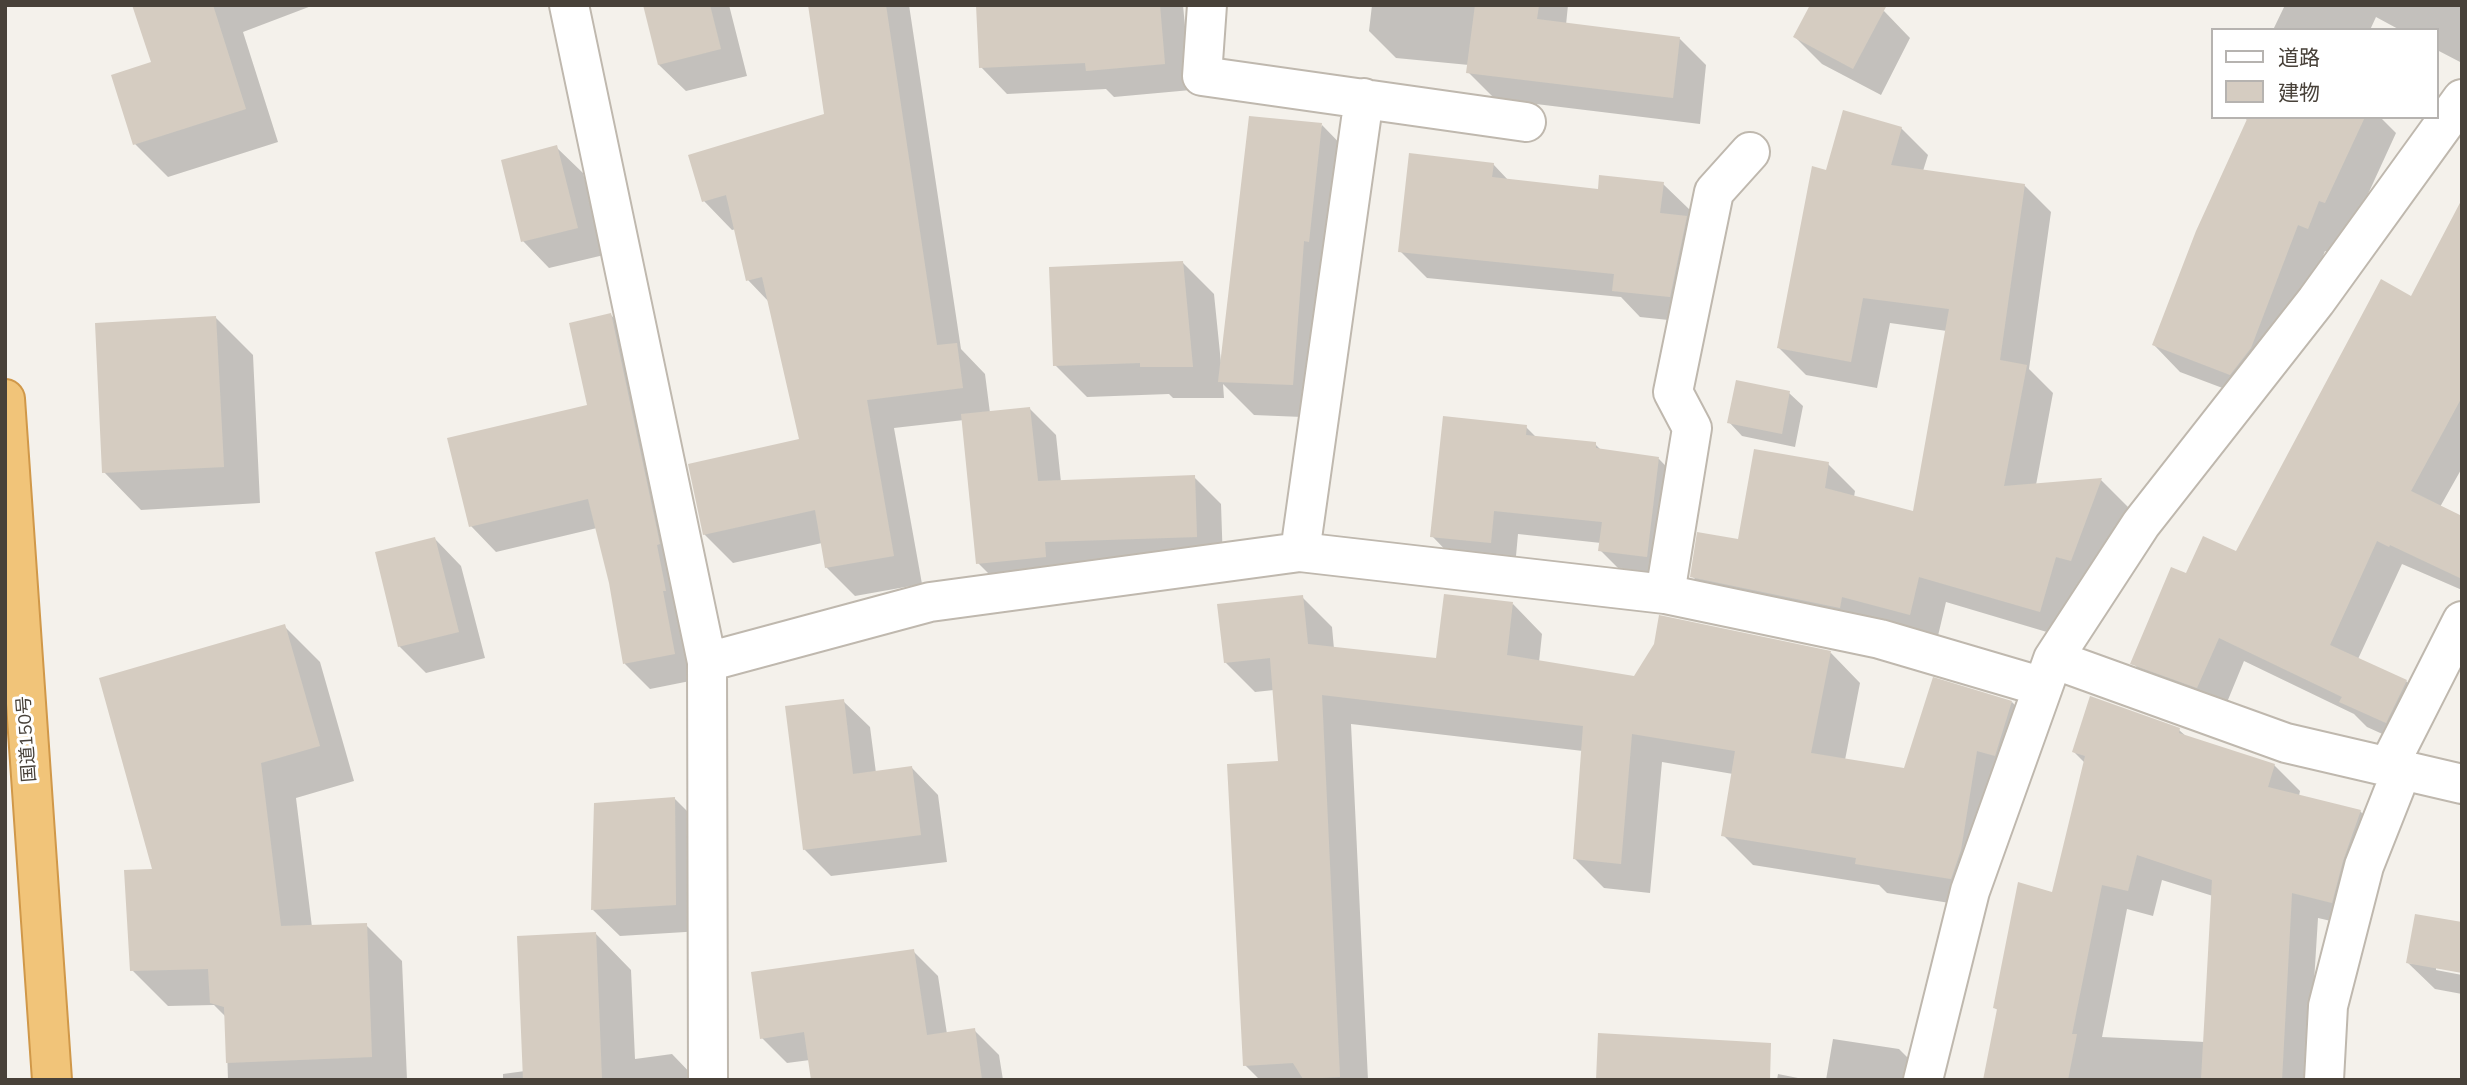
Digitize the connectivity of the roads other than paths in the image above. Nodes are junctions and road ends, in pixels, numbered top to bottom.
1 (569, 5) edge
2 (1208, 5) edge
3 (1364, 98) junction
4 (2462, 99) edge
5 (1527, 121) dead end
6 (1749, 152) dead end
7 (5, 399) edge
8 (1300, 552) junction
9 (1665, 594) junction
10 (2462, 621) edge
11 (707, 662) junction
12 (2048, 673) junction
13 (2395, 768) junction
14 (2462, 784) edge
15 (51, 1080) edge
16 (708, 1080) edge
17 (1923, 1080) edge
18 (2324, 1080) edge

1 - 11 street
2 - 3 street
3 - 5 street
3 - 8 street
4 - 12 street
6 - 9 street
7 - 15 highway, 国道150号
8 - 9 street
8 - 11 street
9 - 12 street
10 - 13 street
11 - 16 street
12 - 13 street
12 - 17 street
13 - 14 street
13 - 18 street

